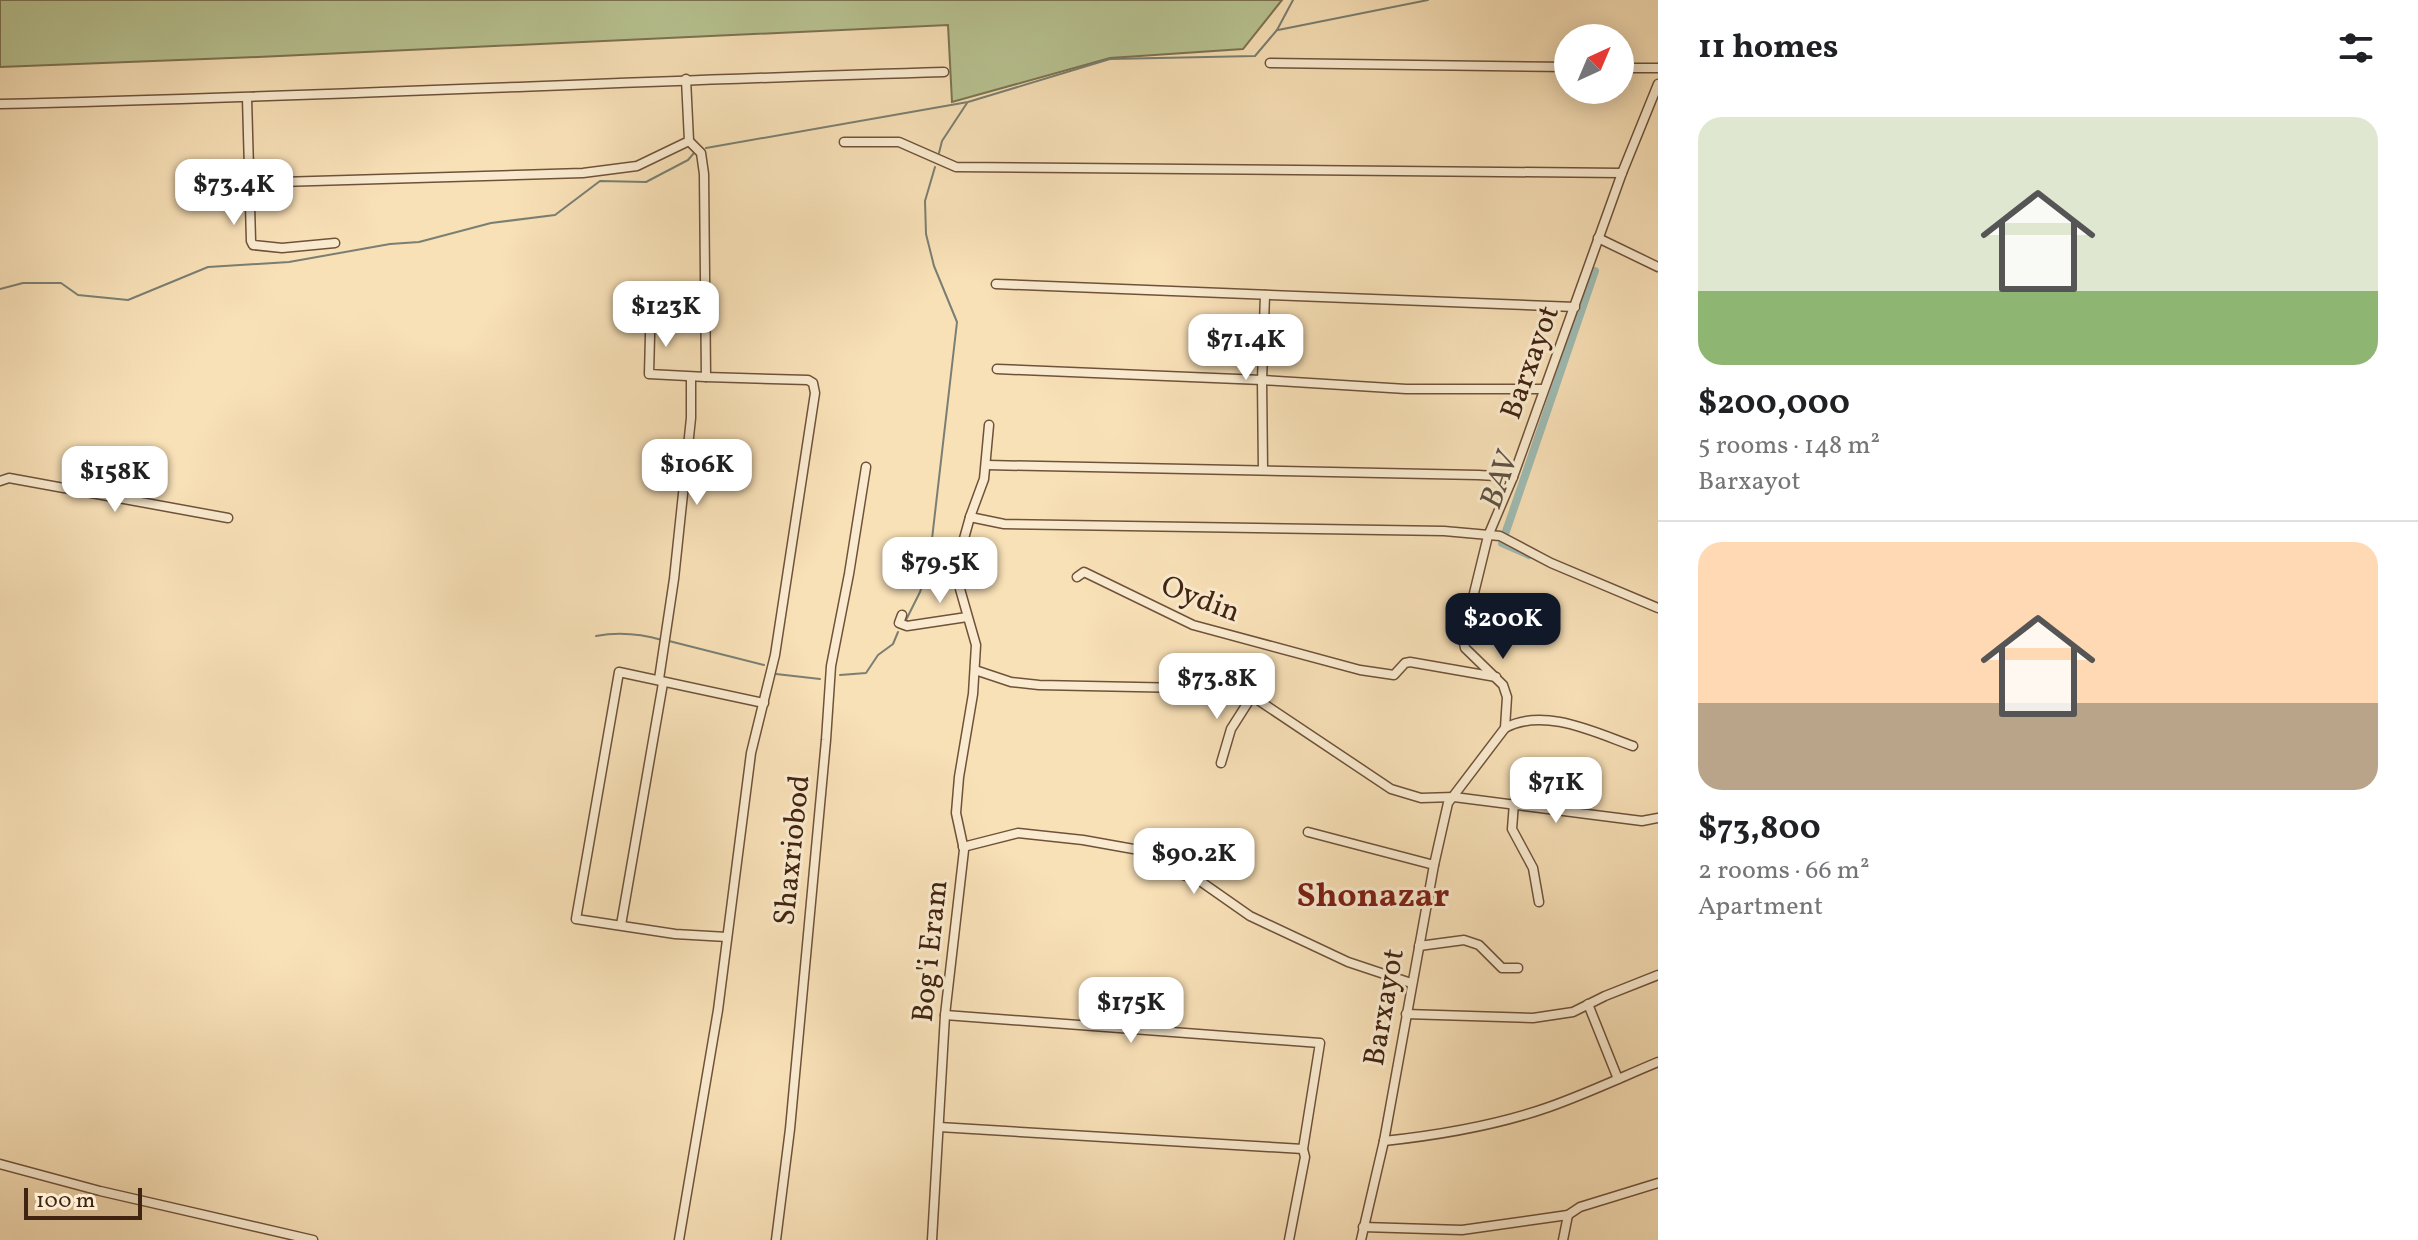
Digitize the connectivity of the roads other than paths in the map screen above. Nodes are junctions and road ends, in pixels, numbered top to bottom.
1 (1270, 63) dead end
2 (1554, 67) edge
3 (1634, 68) edge
4 (1658, 68) edge
5 (944, 72) dead end
6 (686, 79) junction
7 (1658, 84) edge
8 (247, 98) junction
9 (0, 104) edge
10 (689, 141) junction
11 (844, 142) dead end
12 (1622, 173) junction
13 (248, 183) junction
14 (1598, 238) junction
15 (335, 243) dead end
16 (1658, 267) edge
17 (996, 284) dead end
18 (1265, 295) junction
19 (651, 298) dead end
20 (1575, 307) junction
21 (997, 369) dead end
22 (691, 377) junction
23 (706, 377) junction
24 (1262, 380) junction
25 (1543, 389) junction
26 (989, 425) dead end
27 (987, 465) junction
28 (866, 467) dead end
29 (1263, 470) junction
30 (1513, 477) junction
31 (0, 481) edge
32 (970, 517) junction
33 (228, 518) dead end
34 (1488, 536) junction
35 (1077, 577) dead end
36 (1658, 608) edge
37 (902, 615) dead end
38 (967, 617) junction
39 (975, 670) junction
40 (1496, 677) junction
41 (661, 681) junction
42 (1252, 696) junction
43 (764, 703) junction
44 (1505, 728) junction
45 (1633, 746) dead end
46 (1221, 763) dead end
47 (1454, 797) junction
48 (1514, 803) junction
49 (1658, 818) edge
50 (1308, 832) dead end
51 (963, 847) junction
52 (1434, 865) junction
53 (1539, 902) dead end
54 (621, 925) junction
55 (727, 937) junction
56 (1419, 946) junction
57 (1518, 968) dead end
58 (1658, 975) edge
59 (1411, 983) junction
60 (1588, 1004) junction
61 (1406, 1014) junction
62 (945, 1015) junction
63 (1658, 1062) edge
64 (1618, 1079) junction
65 (939, 1127) junction
66 (1384, 1141) junction
67 (1303, 1149) junction
68 (0, 1164) edge
69 (1658, 1183) edge
70 (1568, 1215) junction
71 (1363, 1227) junction
72 (1461, 1235) edge
73 (313, 1240) edge
74 (679, 1240) edge
75 (776, 1240) edge
76 (932, 1240) edge
77 (1289, 1240) edge
78 (1361, 1240) edge
79 (1563, 1240) edge

1 - 2 street
3 - 4 street
5 - 6 street
6 - 8 street
6 - 10 street
7 - 12 street, Barxayot
8 - 9 street
8 - 13 street
10 - 13 street
10 - 23 street
11 - 12 street
12 - 14 street, Barxayot
13 - 15 street
14 - 16 street
14 - 20 street, Barxayot
17 - 18 street
18 - 20 street
18 - 24 street
19 - 22 street
20 - 25 street, Barxayot
21 - 24 street
22 - 23 street
22 - 41 street
23 - 43 street
24 - 25 street
24 - 29 street
25 - 30 street, Barxayot
26 - 27 street, Bog'i Eram
27 - 29 street
27 - 32 street, Bog'i Eram
28 - 75 street, Shaxriobod
29 - 30 street
30 - 34 street, Barxayot
31 - 33 street
32 - 34 street
32 - 38 street, Bog'i Eram
34 - 36 street
34 - 40 street, Barxayot
35 - 40 street, Oydin
37 - 38 street
38 - 39 street, Bog'i Eram
39 - 42 street
39 - 51 street, Bog'i Eram
40 - 44 street
41 - 43 street
41 - 54 street
41 - 54 street
42 - 46 street
42 - 47 street
43 - 55 street
44 - 45 street
44 - 47 street, Barxayot
47 - 48 street
47 - 52 street, Barxayot
48 - 49 street
48 - 53 street
50 - 52 street
51 - 59 street
51 - 62 street, Bog'i Eram
52 - 56 street, Barxayot
54 - 55 street
55 - 74 street
56 - 57 street
56 - 59 street, Barxayot
58 - 60 street
59 - 61 street, Barxayot
60 - 61 street
60 - 64 street
61 - 66 street, Barxayot
62 - 65 street, Bog'i Eram
62 - 67 street
63 - 64 street
64 - 66 street
65 - 67 street
65 - 76 street, Bog'i Eram
66 - 71 street, Barxayot
67 - 77 street
68 - 73 street
69 - 70 street
70 - 72 street
70 - 79 street
71 - 72 street
71 - 78 street, Barxayot

